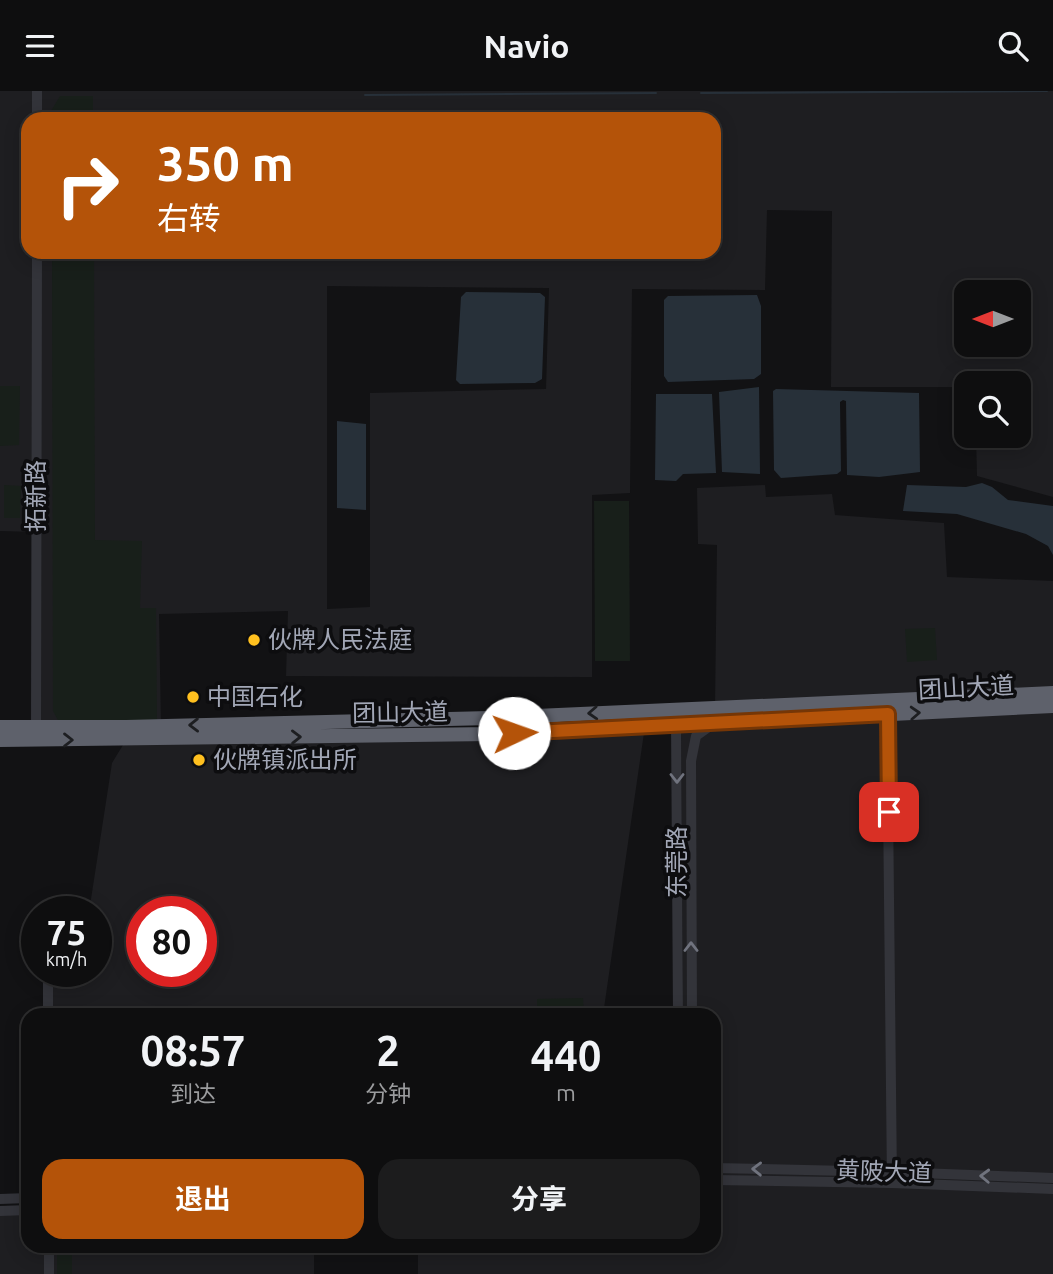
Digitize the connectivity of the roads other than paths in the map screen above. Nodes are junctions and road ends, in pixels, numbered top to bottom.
1 (37, 91) edge
2 (37, 112) edge
3 (37, 259) edge
4 (1053, 693) edge
5 (1053, 706) edge
6 (887, 707) junction
7 (676, 709) junction
8 (715, 723) junction
9 (677, 725) junction
10 (0, 727) edge
11 (36, 733) junction
12 (0, 740) edge
13 (48, 987) edge
14 (48, 1008) edge
15 (678, 1008) edge
16 (692, 1008) edge
17 (721, 1168) edge
18 (892, 1172) junction
19 (1053, 1178) edge
20 (721, 1180) edge
21 (892, 1183) junction
22 (1053, 1189) edge
23 (21, 1198) edge
24 (0, 1199) edge
25 (21, 1210) edge
26 (0, 1211) edge
27 (49, 1253) edge
28 (49, 1274) edge

1 - 2 street
3 - 11 street, 拓新路
4 - 6 highway, 团山大道
6 -> 5 highway, 团山大道
6 - 7 highway, 团山大道
6 - 8 highway, 团山大道
6 - 18 street
7 - 9 street, 东莞路
7 -> 11 highway, 团山大道
8 - 9 highway, 团山大道
16 -> 8 street, 东莞路
11 -> 9 highway, 团山大道
9 -> 15 street, 东莞路
10 - 11 highway, 团山大道
11 - 12 highway, 团山大道
13 - 14 street
18 -> 17 street, 黄陂大道
19 -> 18 street, 黄陂大道
18 - 21 street
20 - 21 street, 黄陂大道
21 - 22 street, 黄陂大道
23 - 24 street
25 - 26 street
27 - 28 street

